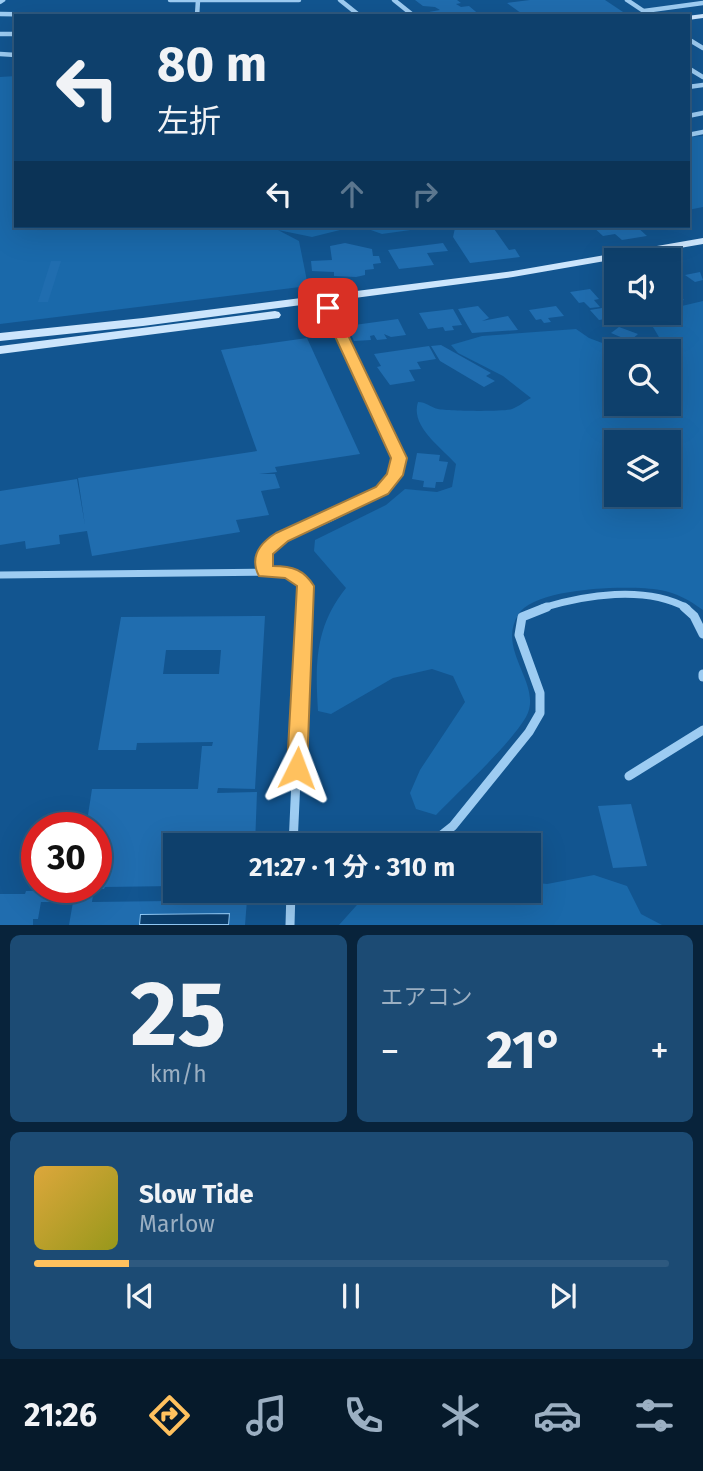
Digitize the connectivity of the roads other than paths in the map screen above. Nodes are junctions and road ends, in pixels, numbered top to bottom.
1 (170, 0) edge
2 (198, 0) edge
3 (299, 0) edge
4 (340, 0) edge
5 (394, 0) edge
6 (627, 0) edge
7 (660, 0) edge
8 (703, 3) edge
9 (671, 7) junction
10 (644, 11) junction
11 (358, 14) edge
12 (412, 14) edge
13 (648, 14) edge
14 (703, 242) edge
15 (703, 251) edge
16 (681, 255) edge
17 (604, 269) edge
18 (328, 308) junction
19 (0, 337) edge
20 (0, 350) edge
21 (265, 572) junction
22 (0, 575) edge
23 (703, 634) edge
24 (703, 730) edge
25 (629, 776) dead end
26 (294, 833) edge
27 (444, 833) edge
28 (291, 903) edge
29 (290, 925) edge

1 - 2 street
2 - 3 street
4 - 11 street
5 - 12 street
6 - 10 street
7 - 9 street
8 - 9 street
9 - 10 street
10 - 13 street
14 - 19 street
15 - 16 street
17 - 18 street
18 - 20 street
18 - 21 street
21 - 22 street
21 - 26 street
23 - 27 street
24 - 25 street
28 - 29 street

